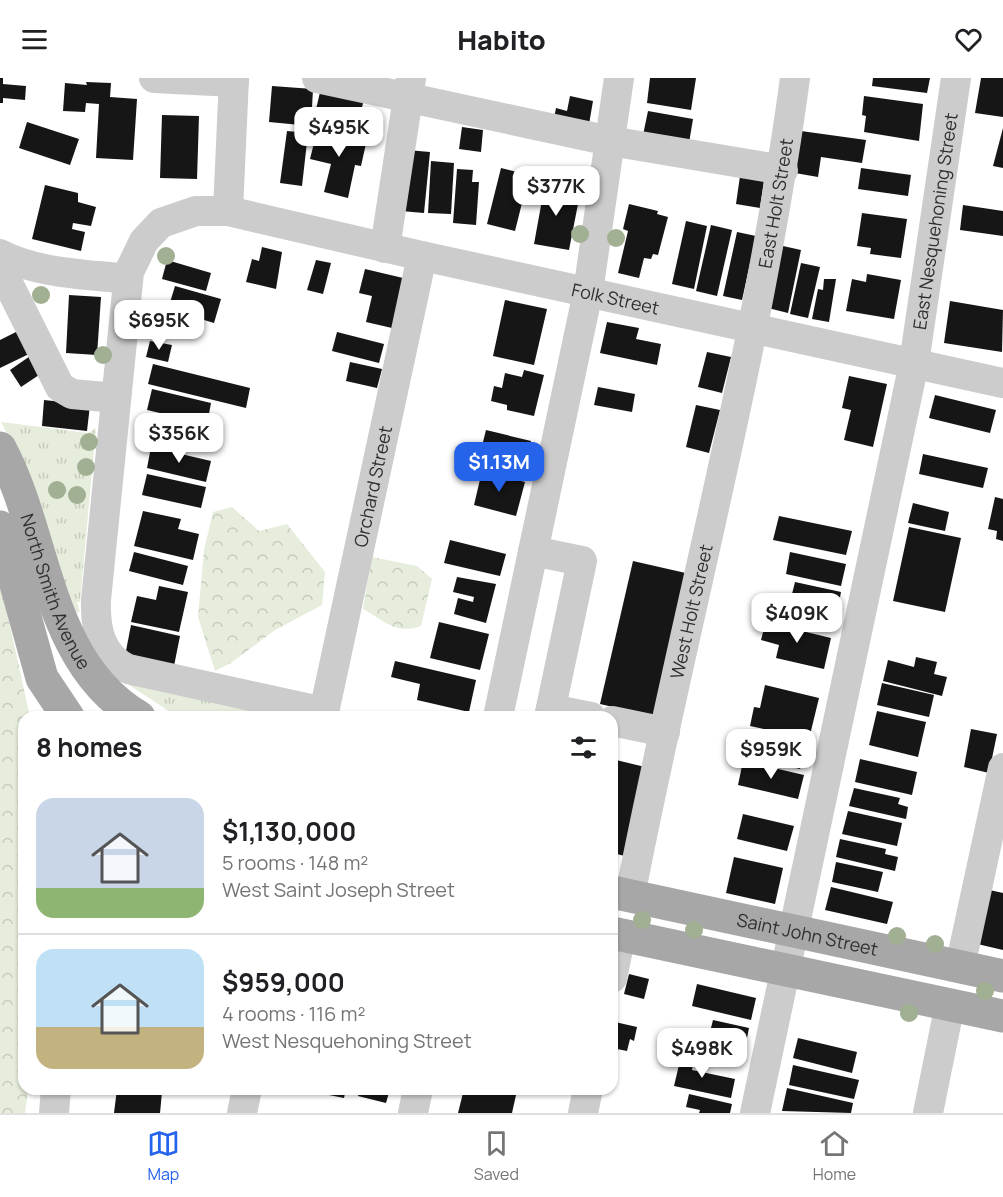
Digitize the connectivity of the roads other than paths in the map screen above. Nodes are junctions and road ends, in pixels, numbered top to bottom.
1 (154, 78) edge
2 (317, 78) edge
3 (619, 78) edge
4 (795, 78) edge
5 (956, 78) edge
6 (234, 80) edge
7 (409, 87) edge
8 (610, 141) junction
9 (783, 170) junction
10 (228, 211) junction
11 (385, 248) junction
12 (0, 254) edge
13 (422, 256) junction
14 (0, 267) edge
15 (128, 279) junction
16 (588, 292) junction
17 (754, 329) junction
18 (914, 363) junction
19 (1003, 383) edge
20 (116, 398) junction
21 (0, 448) edge
22 (0, 527) edge
23 (533, 550) junction
24 (508, 670) junction
25 (42, 678) junction
26 (557, 679) junction
27 (49, 711) edge
28 (64, 711) edge
29 (132, 711) edge
30 (307, 711) edge
31 (325, 711) edge
32 (499, 711) edge
33 (550, 711) edge
34 (618, 722) edge
35 (665, 732) junction
36 (1003, 768) edge
37 (621, 894) edge
38 (795, 931) junction
39 (618, 934) edge
40 (960, 967) junction
41 (786, 969) junction
42 (1003, 976) edge
43 (950, 1004) junction
44 (1003, 1016) edge
45 (56, 1095) edge
46 (246, 1095) edge
47 (417, 1095) edge
48 (587, 1095) edge
49 (54, 1113) edge
50 (242, 1113) edge
51 (413, 1113) edge
52 (583, 1113) edge
53 (755, 1113) edge
54 (928, 1113) edge

1 - 6 street
2 - 7 street
3 - 8 street
4 - 9 street, East Holt Street
5 - 18 street, East Nesquehoning Street
6 - 10 street
7 - 8 street
7 - 11 street
8 - 9 street
8 - 16 street
9 - 17 street, East Holt Street
10 - 11 street, Folk Street
10 - 15 street, Folk Street
11 - 13 street, Folk Street
12 - 15 street
13 - 16 street, Folk Street
13 - 31 street, Orchard Street
14 - 20 street
15 - 20 street, Folk Street
16 - 17 street, Folk Street
16 - 23 street
17 - 18 street, Folk Street
17 - 35 street, West Holt Street
18 - 19 street, Folk Street
18 - 38 street, East Nesquehoning Street
20 - 30 street, Folk Street
21 - 29 main road, North Smith Avenue
22 - 25 main road, North Smith Avenue
23 - 24 street
23 - 26 street
24 - 26 street
24 - 32 street
25 - 27 main road
25 - 28 main road, North Smith Avenue
26 - 33 street
34 - 35 street
35 - 37 street, West Holt Street
36 - 40 street
37 - 38 main road, Saint John Street
38 - 40 main road, Saint John Street
38 - 41 street, East Nesquehoning Street
39 - 41 main road
40 - 42 main road, Saint John Street
41 - 43 main road
41 - 53 street, East Nesquehoning Street
43 - 44 main road
43 - 54 street
45 - 49 street
46 - 50 street
47 - 51 street
48 - 52 street

